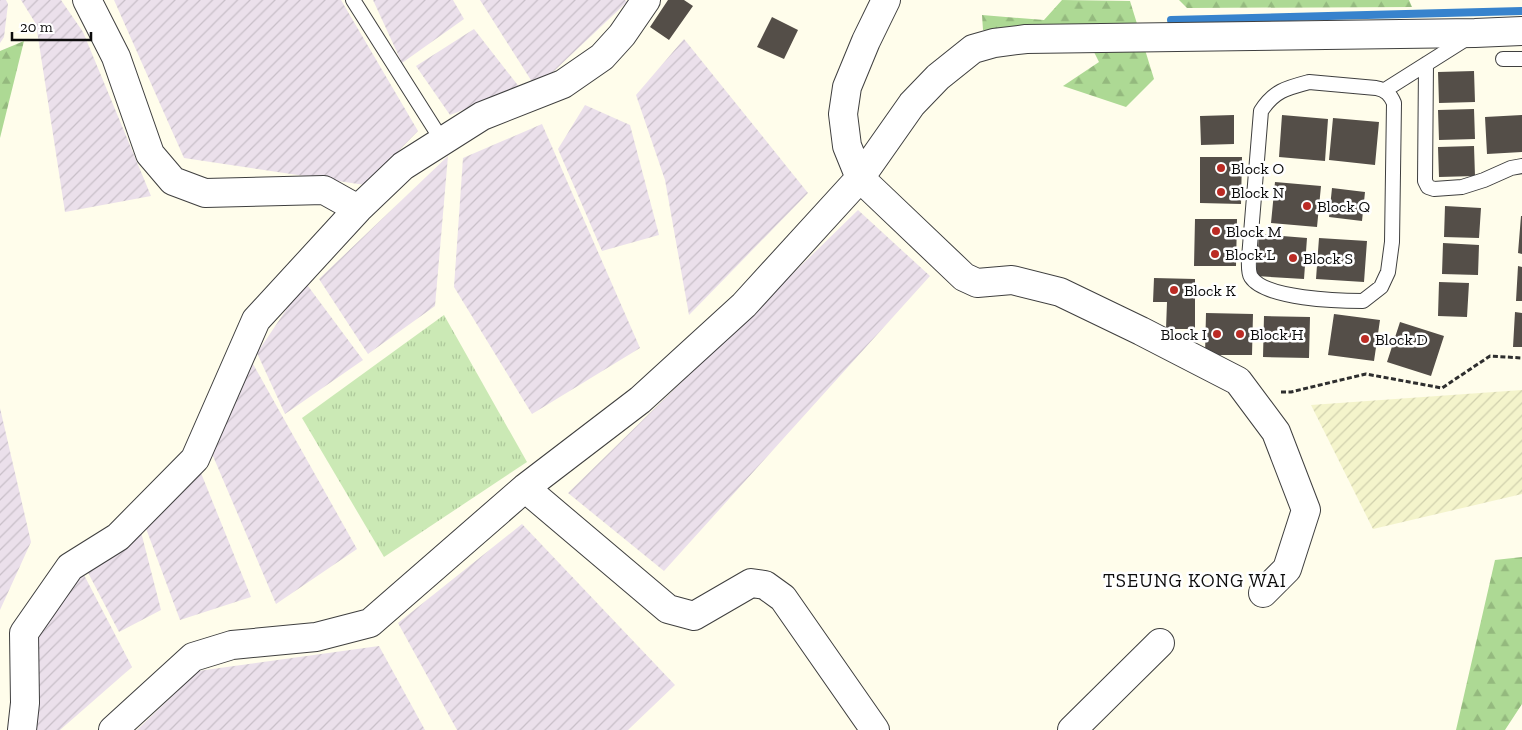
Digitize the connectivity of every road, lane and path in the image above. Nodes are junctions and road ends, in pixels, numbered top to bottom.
1 (87, 0) edge
2 (353, 0) edge
3 (646, 0) edge
4 (886, 0) edge
5 (1522, 31) edge
6 (1475, 33) junction
7 (1503, 59) dead end
8 (1522, 59) edge
9 (1426, 64) junction
10 (1385, 90) junction
11 (443, 142) junction
12 (1522, 166) edge
13 (860, 178) junction
14 (358, 209) junction
15 (1522, 358) edge
16 (1274, 393) dead end
17 (525, 488) junction
18 (1264, 594) dead end
19 (1160, 643) dead end
20 (22, 730) edge
21 (112, 730) edge
22 (875, 730) edge
23 (1072, 730) edge

1 - 14 street
2 - 11 lane
3 - 11 street
4 - 13 street
5 - 6 street
6 - 9 lane
6 - 13 street
7 - 8 lane
9 - 10 lane
9 - 12 lane
10 - 10 lane
11 - 14 street
13 - 17 street
13 - 18 street
14 - 20 street
15 - 16 path
17 - 21 street
17 - 22 street
19 - 23 street

